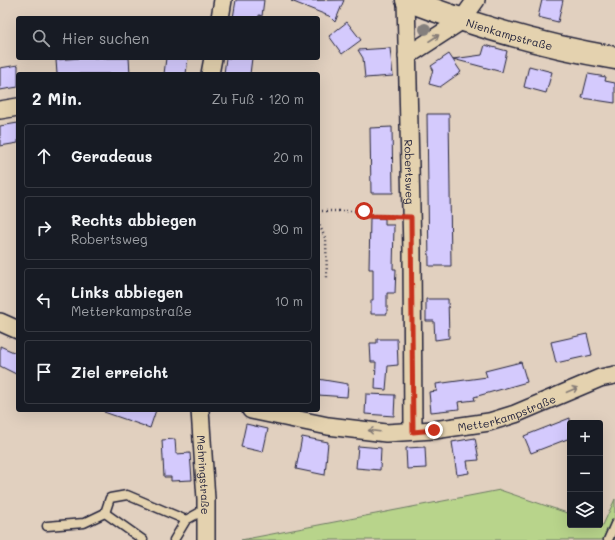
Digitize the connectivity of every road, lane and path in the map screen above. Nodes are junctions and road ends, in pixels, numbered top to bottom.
1 (223, 0) edge
2 (406, 0) edge
3 (476, 0) edge
4 (220, 16) edge
5 (461, 21) junction
6 (407, 56) junction
7 (615, 58) edge
8 (213, 60) edge
9 (210, 72) edge
10 (16, 107) edge
11 (0, 110) edge
12 (320, 211) edge
13 (411, 217) junction
14 (320, 226) edge
15 (327, 278) dead end
16 (0, 322) edge
17 (16, 329) edge
18 (615, 375) edge
19 (200, 412) edge
20 (261, 412) edge
21 (413, 432) junction
22 (206, 509) junction
23 (106, 513) junction
24 (186, 520) junction
25 (615, 524) edge
26 (47, 526) dead end
27 (142, 540) edge
28 (174, 540) edge
29 (206, 540) edge
30 (608, 540) edge

1 - 4 street
2 - 5 street, Nienkampstraße
2 - 6 street, Robertsweg
3 - 5 street
6 -> 5 street
5 - 7 street, Nienkampstraße
6 - 13 street, Robertsweg
8 - 9 street
10 - 11 street
12 - 13 path
13 - 21 street, Robertsweg
14 - 15 path
16 - 17 street
21 -> 18 street, Metterkampstraße
19 - 22 street, Mehringstraße
21 -> 20 street, Metterkampstraße
22 - 24 lane
22 - 29 street, Mehringstraße
23 - 24 lane
23 - 26 lane
23 - 27 lane
24 - 28 lane
25 - 30 lane

